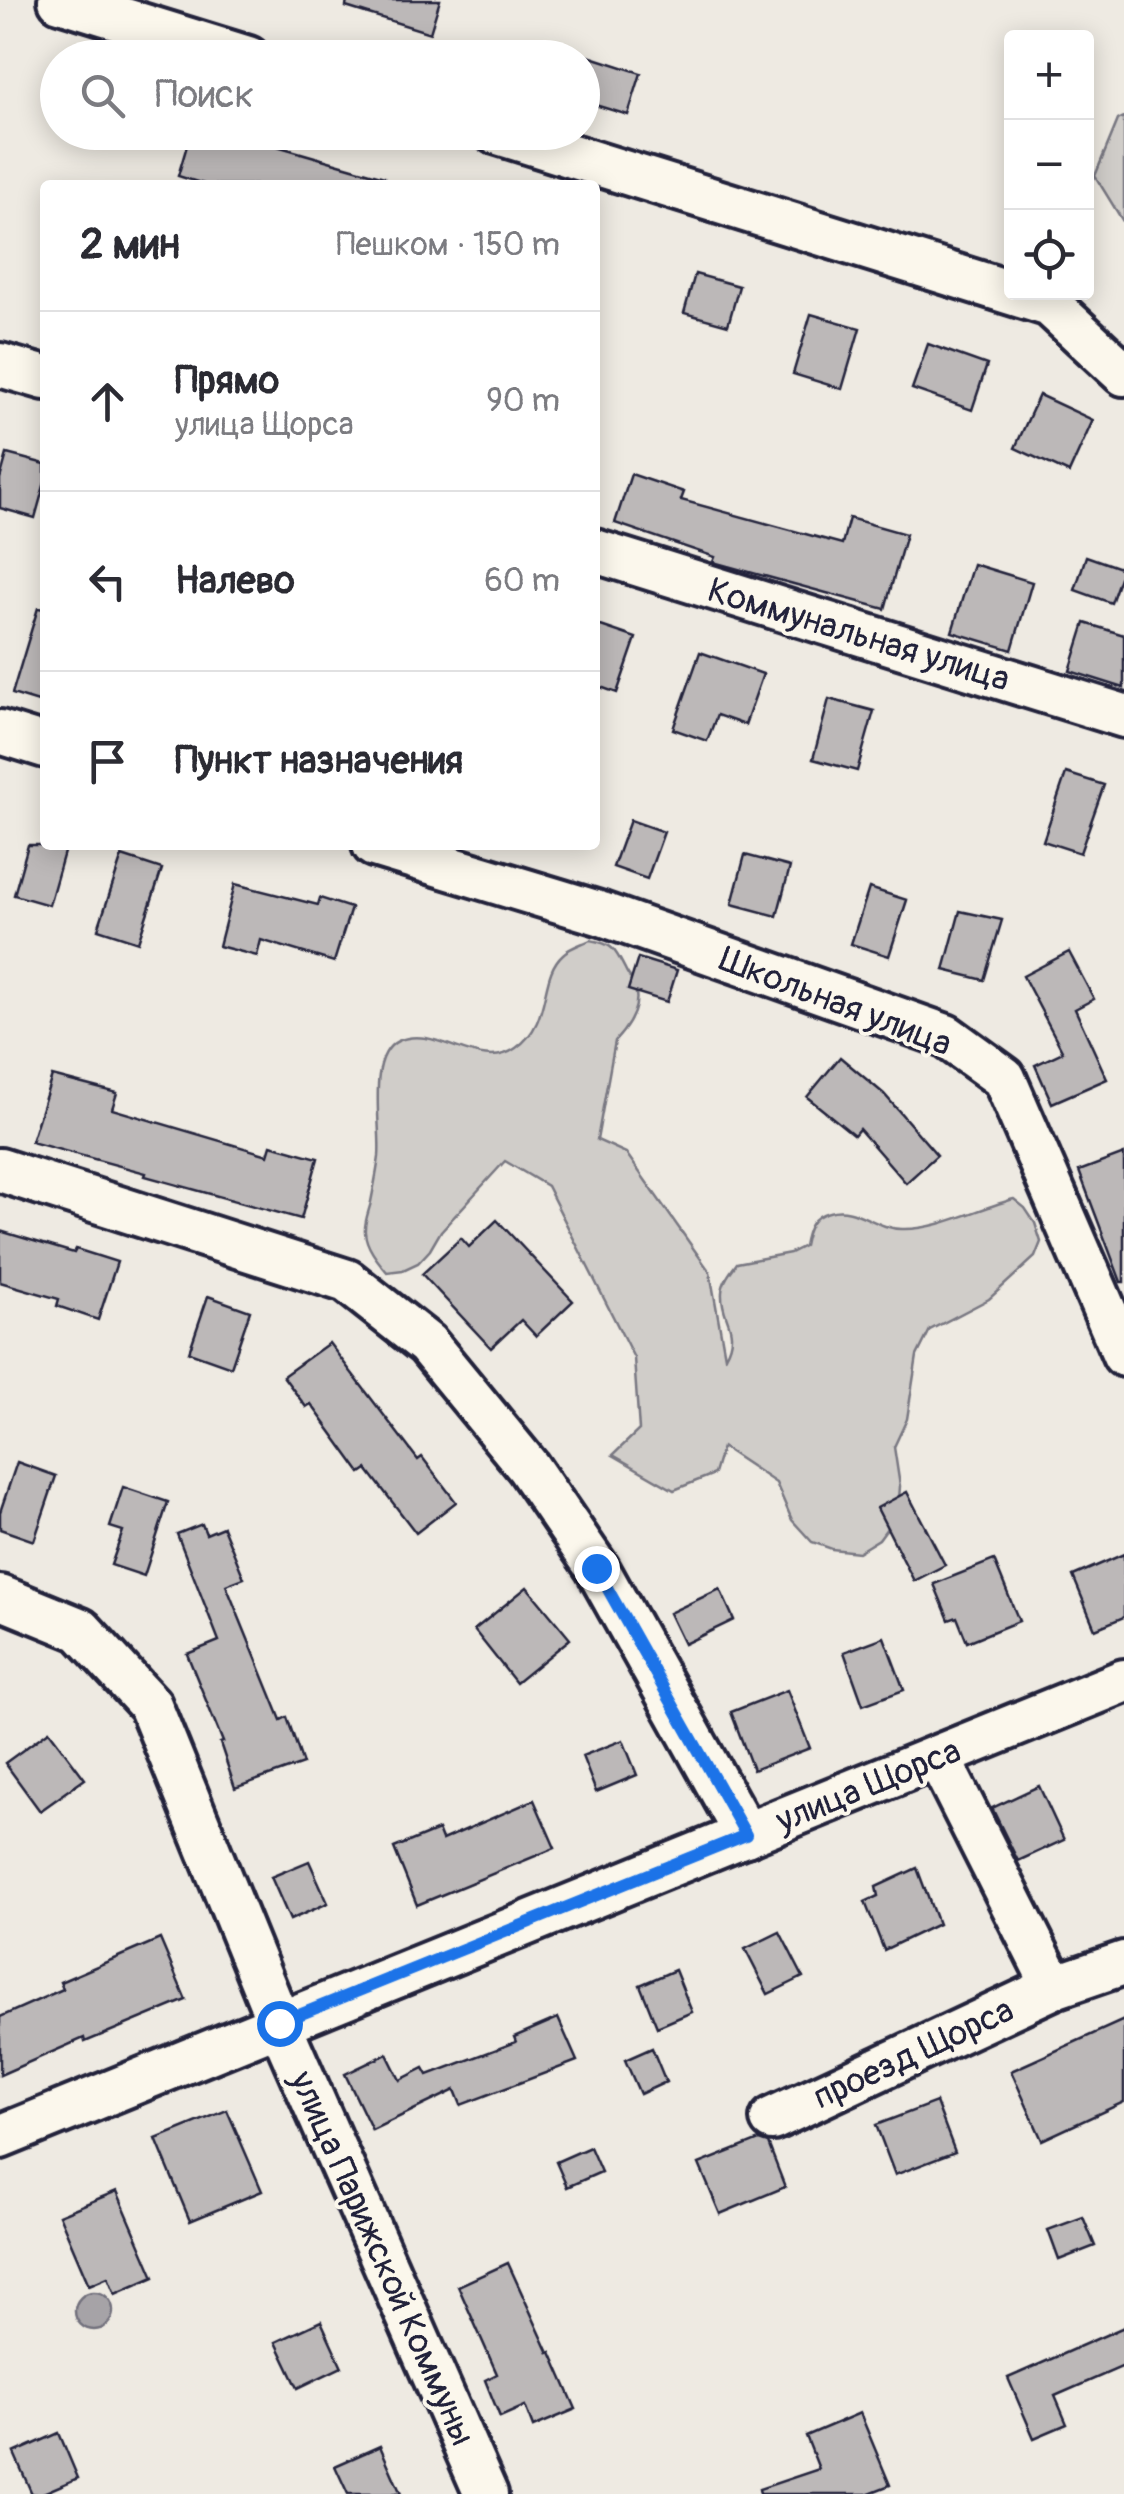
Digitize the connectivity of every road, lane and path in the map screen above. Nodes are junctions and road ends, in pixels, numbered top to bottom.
1 (60, 0) edge
2 (190, 40) edge
3 (553, 150) edge
4 (0, 365) edge
5 (1124, 374) edge
6 (40, 377) edge
7 (600, 552) edge
8 (1124, 716) edge
9 (0, 732) edge
10 (40, 744) edge
11 (391, 850) edge
12 (0, 1170) edge
13 (1124, 1355) edge
14 (0, 1597) edge
15 (1124, 1681) edge
16 (938, 1757) junction
17 (746, 1835) junction
18 (1124, 1963) edge
19 (1054, 1988) junction
20 (279, 2023) junction
21 (772, 2119) dead end
22 (0, 2136) edge
23 (486, 2494) edge

1 - 2 street
3 - 5 street
4 - 6 street
7 - 8 street, Коммунальная улица
9 - 10 street
11 - 13 street, Школьная улица
12 - 17 street
14 - 20 street, улица Парижской Коммуны
15 - 16 street, улица Щорса
16 - 17 street, улица Щорса
16 - 19 street, проезд Щорса
17 - 20 street, улица Щорса
18 - 19 street, проезд Щорса
19 - 21 street, проезд Щорса
20 - 22 street, улица Щорса
20 - 23 street, улица Парижской Коммуны

